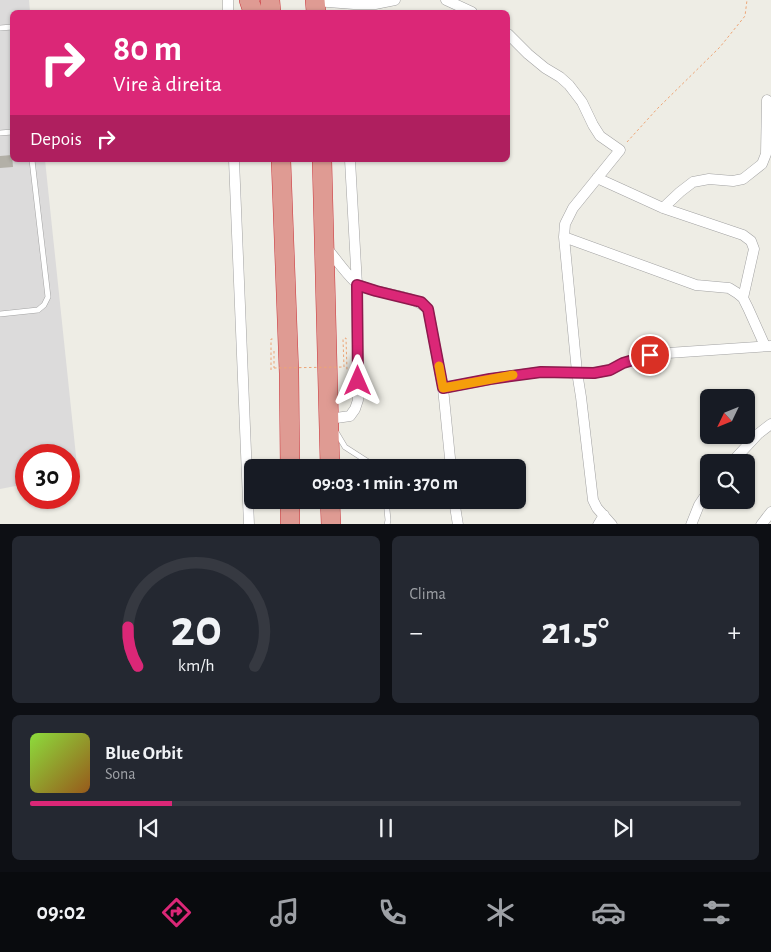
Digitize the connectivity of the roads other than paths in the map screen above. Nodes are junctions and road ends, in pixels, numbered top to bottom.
1 (395, 0) edge
2 (446, 0) edge
3 (349, 4) edge
4 (316, 5) edge
5 (468, 10) edge
6 (510, 36) edge
7 (767, 100) dead end
8 (32, 162) edge
9 (234, 162) edge
10 (282, 162) edge
11 (322, 162) edge
12 (350, 162) edge
13 (597, 178) junction
14 (663, 208) junction
15 (564, 237) junction
16 (324, 244) junction
17 (357, 285) junction
18 (743, 298) junction
19 (0, 314) edge
20 (768, 346) edge
21 (577, 372) junction
22 (443, 388) junction
23 (329, 418) junction
24 (771, 424) edge
25 (739, 454) edge
26 (290, 459) edge
27 (330, 459) edge
28 (364, 459) edge
29 (450, 459) edge
30 (700, 502) edge
31 (290, 509) edge
32 (330, 509) edge
33 (387, 509) edge
34 (456, 509) edge
35 (771, 512) edge
36 (604, 515) junction
37 (249, 524) edge
38 (290, 524) edge
39 (331, 524) edge
40 (387, 524) edge
41 (458, 524) edge
42 (598, 524) edge
43 (612, 524) edge
44 (690, 524) edge
45 (762, 524) edge

1 - 3 street
2 - 5 street
3 - 4 street
6 - 13 street
7 - 14 street
8 - 19 lane
9 - 37 street
10 - 26 highway
11 - 16 highway
12 - 17 street
13 - 14 street
13 - 15 street
14 - 18 street
15 - 18 street
15 - 21 street
16 - 17 street
16 - 23 highway
17 - 22 street
17 - 23 street
18 - 20 street
20 - 21 street
21 - 22 street
21 - 36 street
22 - 29 street
23 - 27 highway
23 - 28 lane
24 - 25 street
30 - 44 street
31 - 38 highway
32 - 39 highway
33 - 40 lane
34 - 41 street
35 - 45 street
36 - 42 street
36 - 43 street

